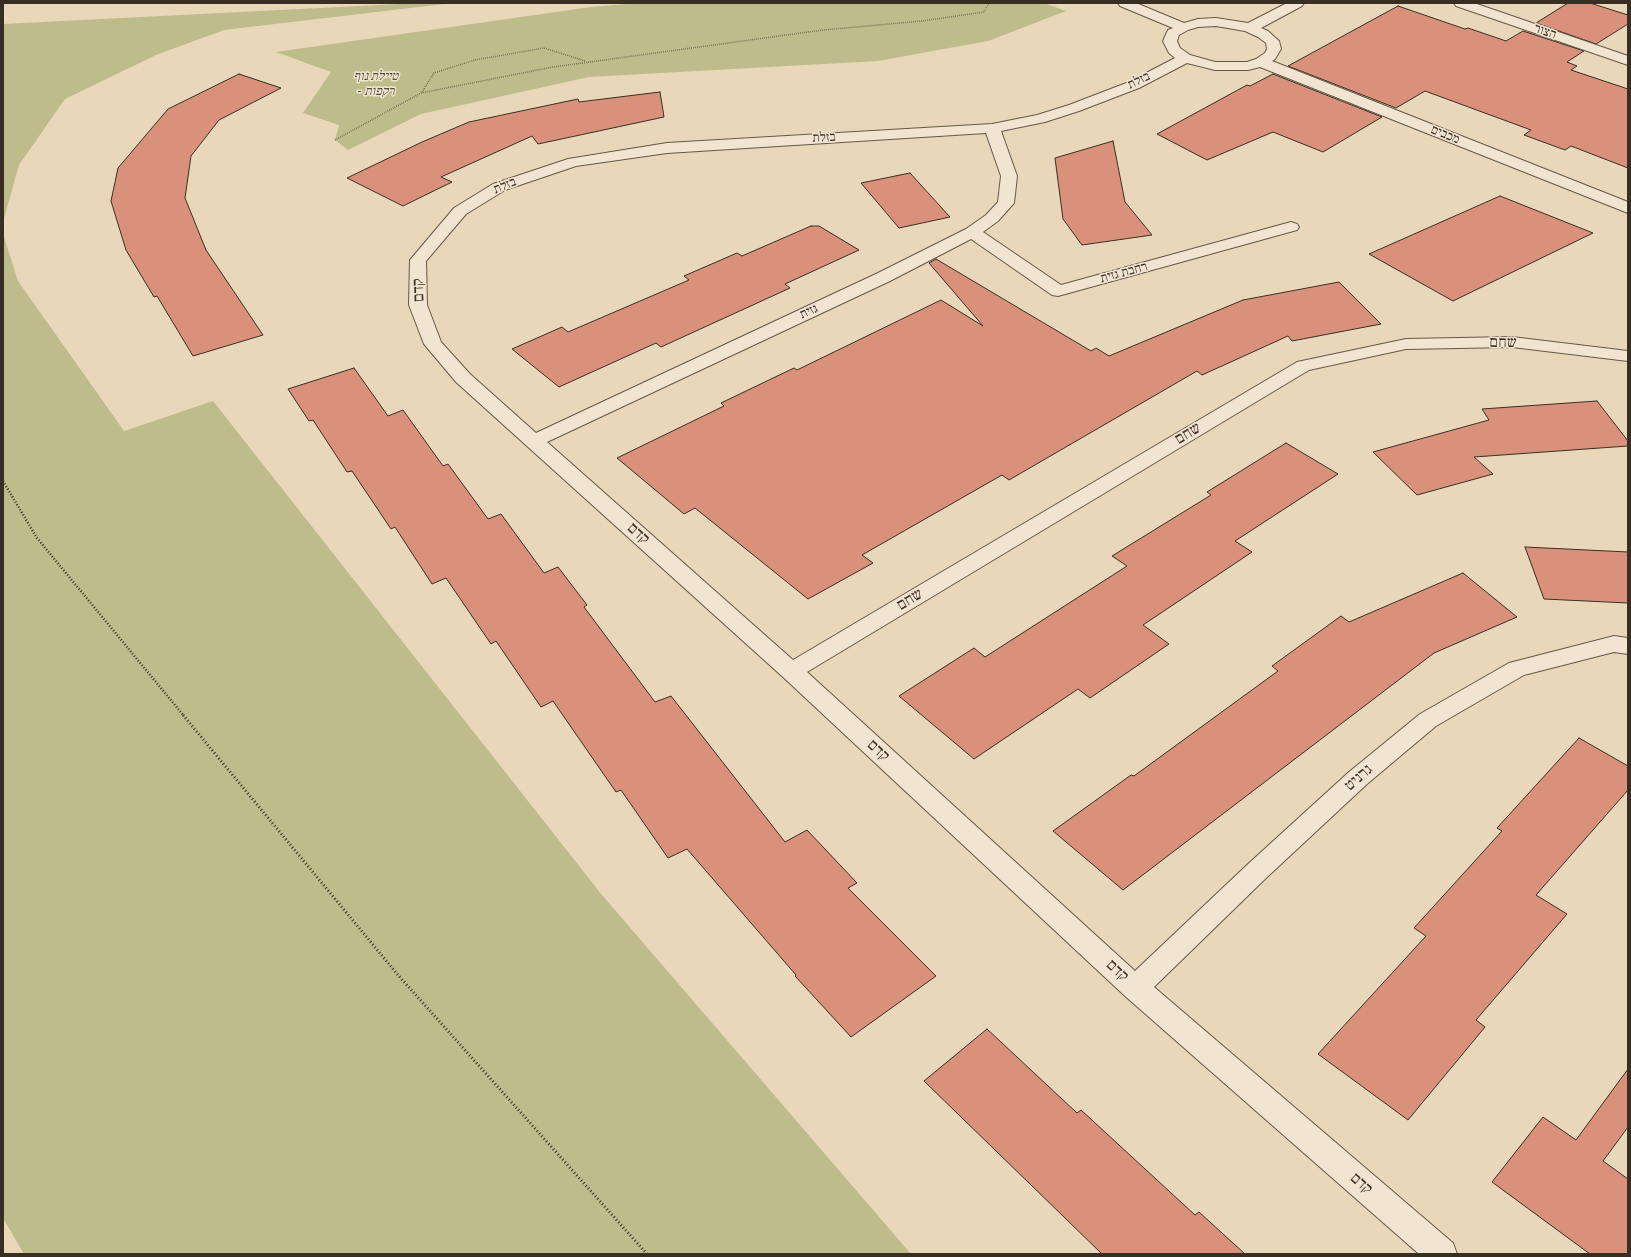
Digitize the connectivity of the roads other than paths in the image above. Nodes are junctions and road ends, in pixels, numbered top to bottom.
1 (1125, 3) edge
2 (1297, 3) edge
3 (1461, 3) edge
4 (1183, 27) junction
5 (1250, 28) junction
6 (1185, 58) junction
7 (1628, 61) edge
8 (1261, 62) junction
9 (992, 128) junction
10 (1628, 208) edge
11 (460, 211) joint
12 (1291, 227) dead end
13 (972, 232) junction
14 (1628, 356) edge
15 (534, 440) junction
16 (1628, 646) edge
17 (791, 671) junction
18 (1135, 988) junction
19 (1442, 1254) edge

1 - 4 street
2 - 5 street
3 - 7 street, הצור
4 - 5 street
4 - 6 street
5 - 8 street
6 - 8 street
6 - 9 street, בזלת
8 - 10 street, מכבים
9 - 11 street, בזלת
9 - 13 street, גזית
11 - 15 street, קדם
12 - 13 street, רחבת גזית
13 - 15 street, גזית
14 - 17 street, שחם
15 - 17 street, קדם
16 - 18 street, גרניט
17 - 18 street, קדם
18 - 19 street, קדם

